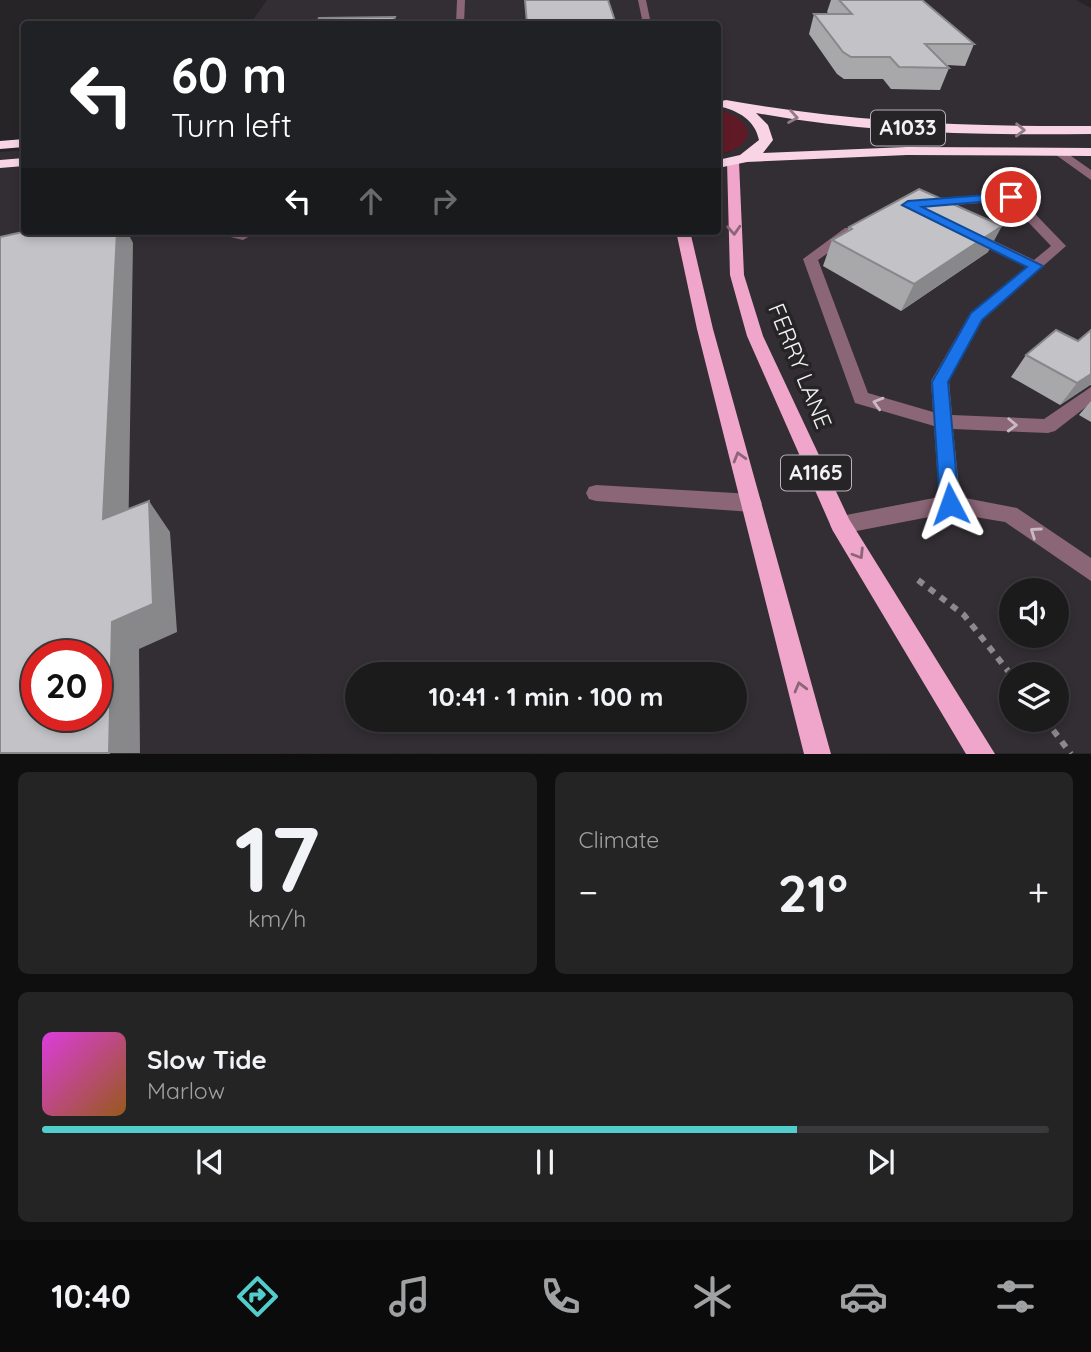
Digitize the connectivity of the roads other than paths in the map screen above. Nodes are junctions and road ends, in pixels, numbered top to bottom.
1 (461, 0) edge
2 (642, 0) edge
3 (460, 21) edge
4 (646, 21) edge
5 (722, 103) edge
6 (1091, 130) edge
7 (21, 143) edge
8 (0, 145) edge
9 (1091, 152) edge
10 (1060, 153) junction
11 (732, 161) edge
12 (21, 162) edge
13 (0, 164) edge
14 (1091, 176) edge
15 (931, 216) edge
16 (865, 222) edge
17 (954, 227) edge
18 (239, 235) edge
19 (684, 235) edge
20 (243, 236) dead end
21 (1036, 266) junction
22 (1091, 393) edge
23 (944, 422) junction
24 (596, 493) dead end
25 (752, 503) junction
26 (950, 504) junction
27 (841, 525) junction
28 (1091, 571) edge
29 (818, 754) edge
30 (982, 754) edge

1 - 3 street
2 - 4 street
5 -> 6 highway, A1033
5 - 11 highway
7 - 8 highway
9 - 10 highway, A1033
10 - 11 highway, A1033
10 - 14 street
11 -> 27 main road, FERRY LANE / A1165
12 - 13 highway
15 - 21 street
23 -> 16 street
17 - 21 street
18 - 20 street
25 -> 19 main road, A1165
21 - 23 street
23 -> 22 street
23 - 26 street
24 - 25 street
29 -> 25 main road, A1165
26 - 27 street
28 -> 26 street
27 -> 30 main road, FERRY LANE / A1165

